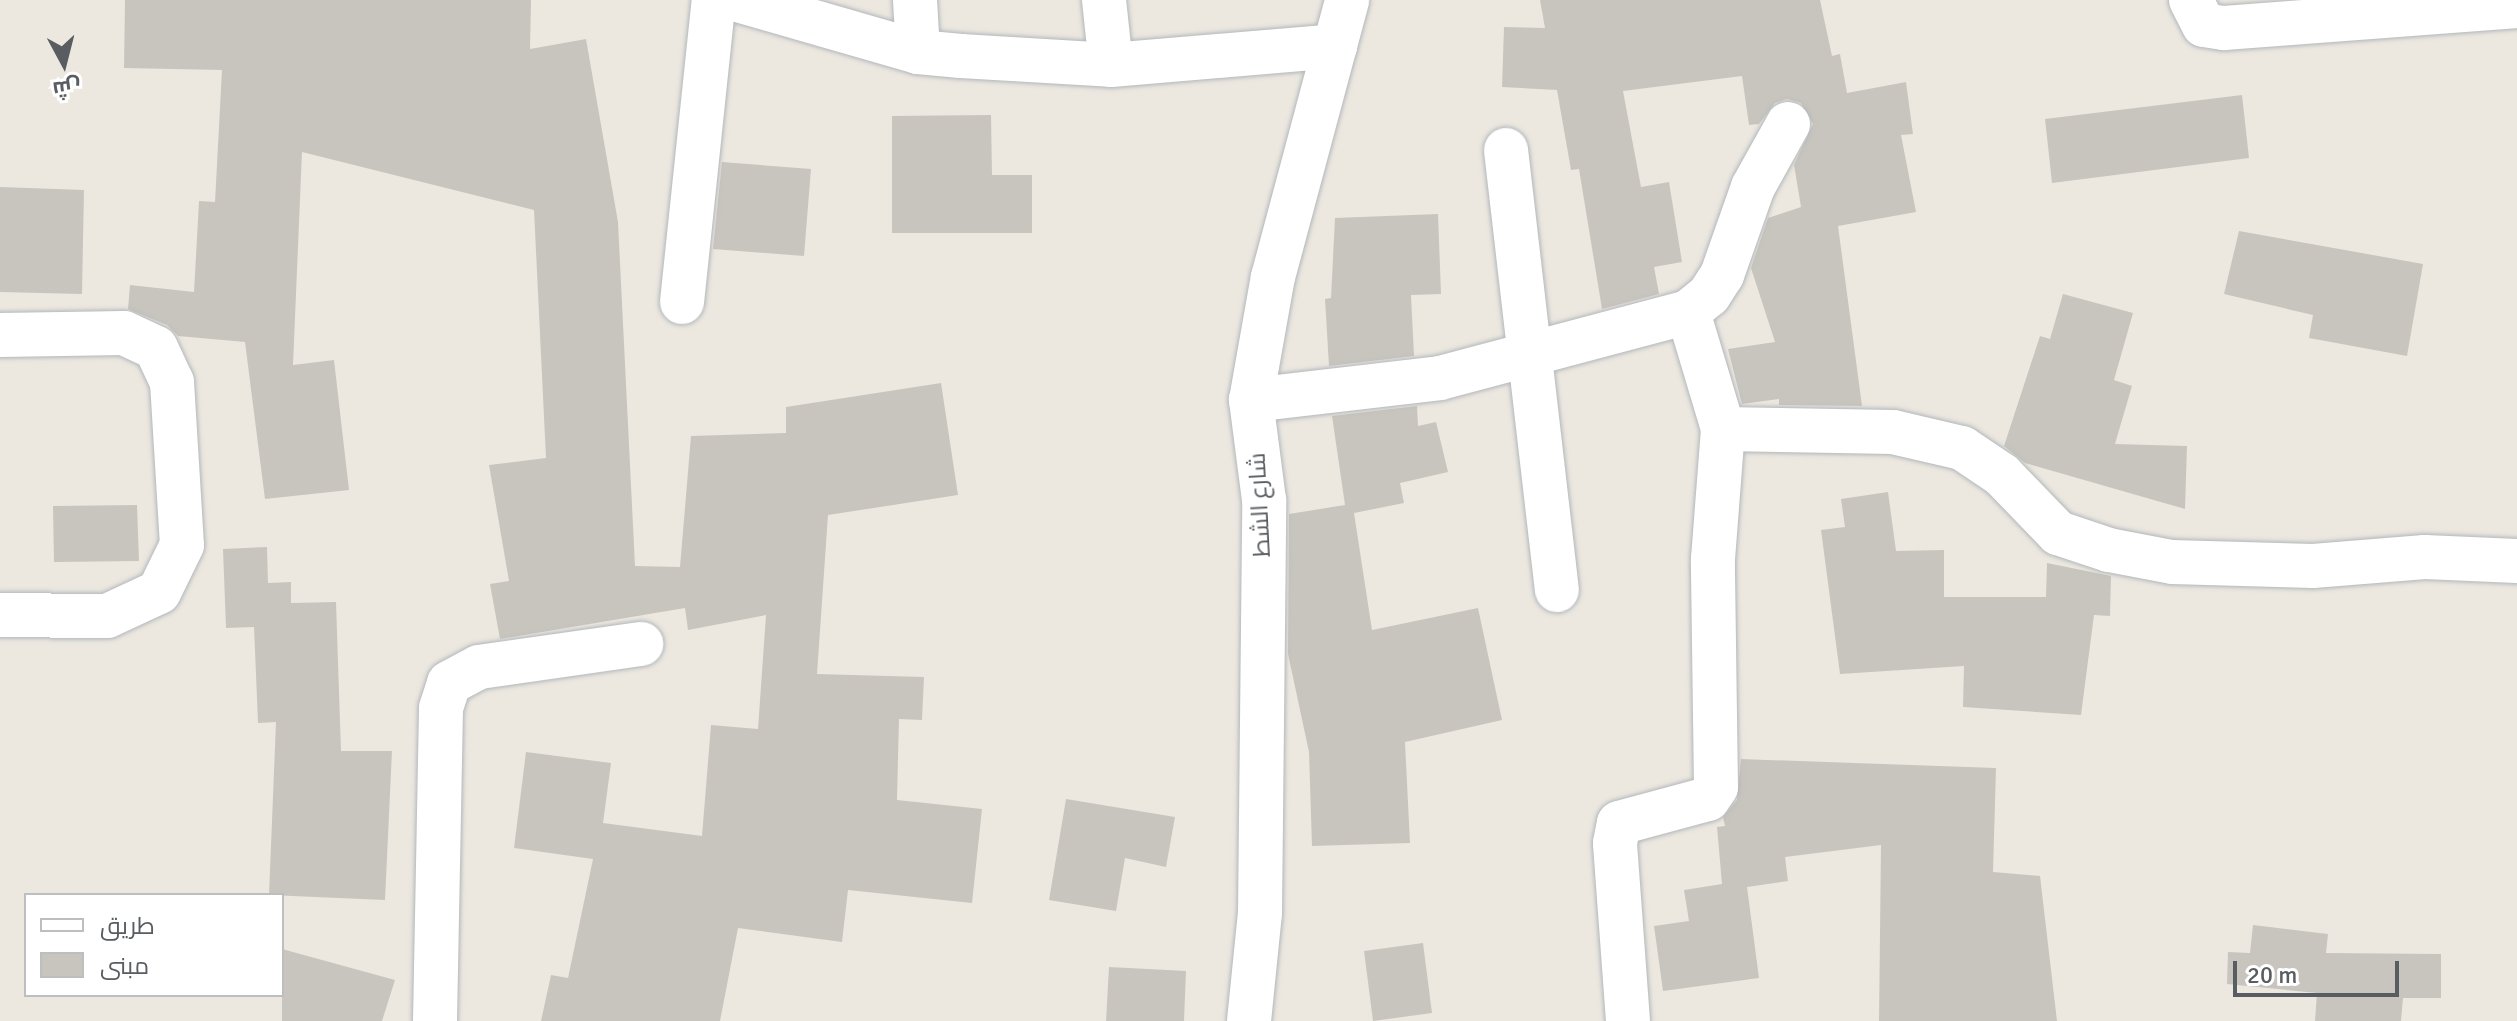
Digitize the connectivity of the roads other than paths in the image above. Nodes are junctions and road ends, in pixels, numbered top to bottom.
1 (714, 0) edge
2 (738, 0) edge
3 (915, 0) edge
4 (1104, 0) edge
5 (1347, 0) edge
6 (2191, 0) edge
7 (2517, 6) edge
8 (1335, 46) junction
9 (918, 52) junction
10 (1111, 65) junction
11 (1788, 124) dead end
12 (1506, 150) dead end
13 (682, 302) dead end
14 (1688, 312) junction
15 (0, 335) edge
16 (1526, 356) junction
17 (1251, 400) junction
18 (1723, 429) junction
19 (2517, 561) edge
20 (1557, 590) dead end
21 (0, 615) edge
22 (641, 644) dead end
23 (435, 1021) edge
24 (1249, 1021) edge
25 (1628, 1021) edge

1 - 13 street
2 - 9 street
3 - 9 street
4 - 10 street
5 - 8 street, شارع الشط
6 - 7 street
8 - 10 street
8 - 17 street, شارع الشط
9 - 10 street
11 - 14 street
12 - 16 street
14 - 16 street
14 - 18 street
15 - 21 street
16 - 17 street
16 - 20 street
17 - 24 street, شارع الشط
18 - 19 street
18 - 25 street
22 - 23 street

